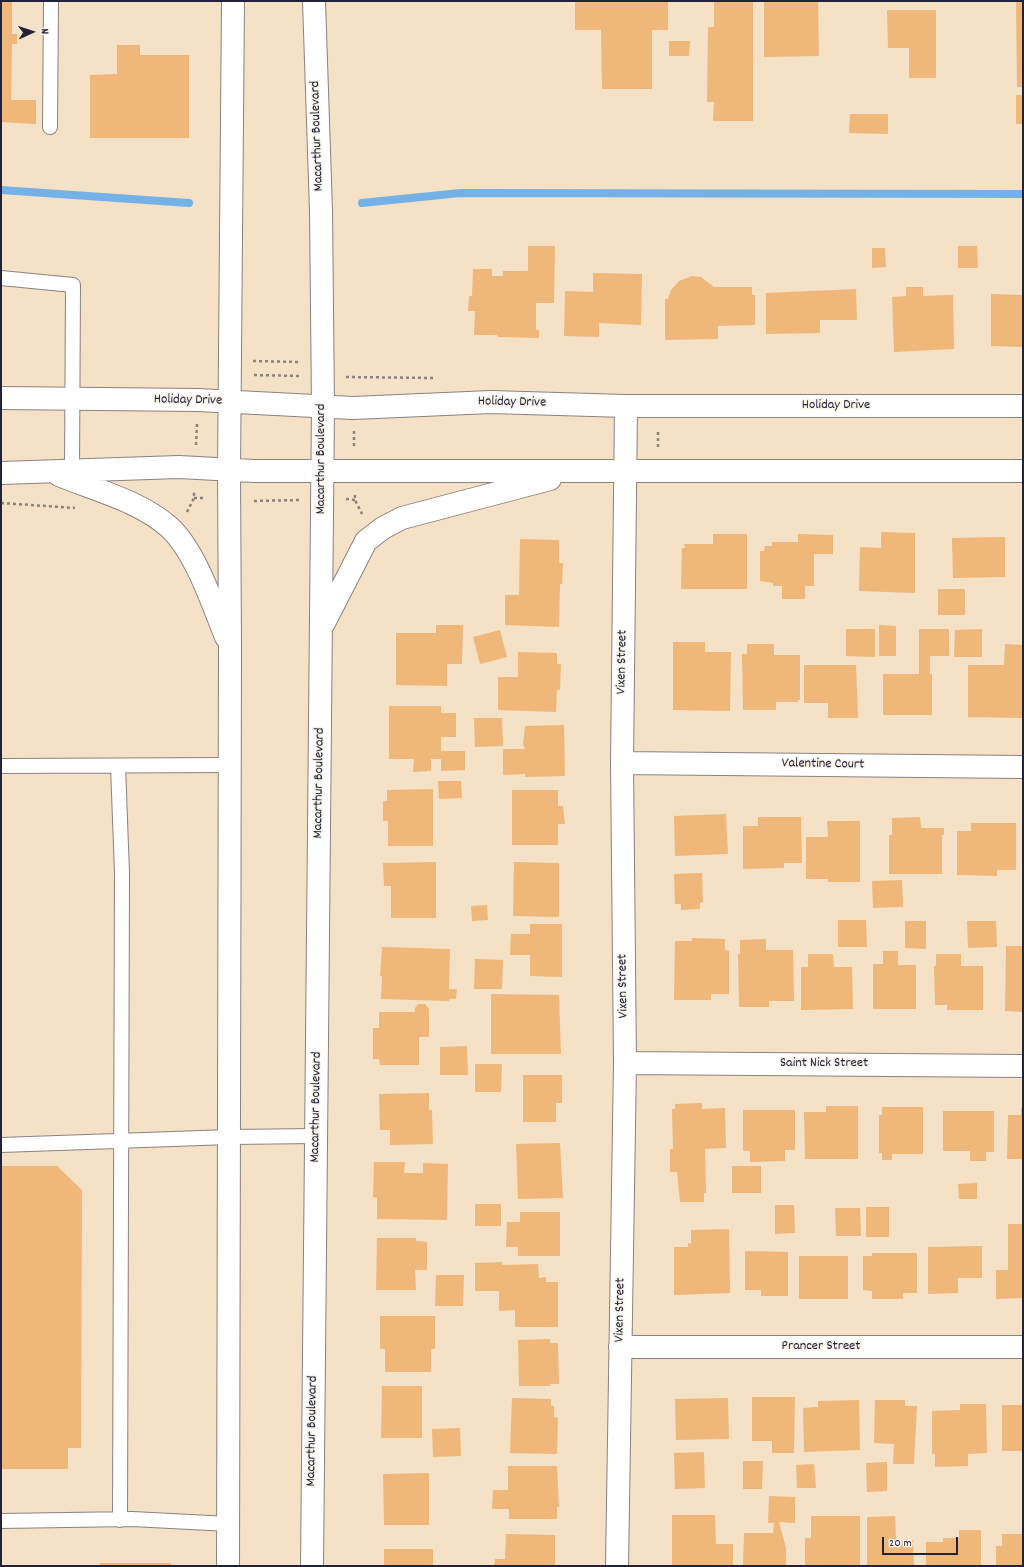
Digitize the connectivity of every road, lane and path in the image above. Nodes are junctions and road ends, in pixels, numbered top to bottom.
1 (51, 1) edge
2 (233, 1) edge
3 (314, 1) edge
4 (50, 127) dead end
5 (1, 278) edge
6 (251, 361) dead end
7 (300, 362) dead end
8 (229, 375) junction
9 (322, 376) junction
10 (351, 377) dead end
11 (442, 378) dead end
12 (1, 398) edge
13 (72, 400) junction
14 (198, 400) junction
15 (230, 402) junction
16 (323, 406) junction
17 (626, 406) junction
18 (1023, 406) edge
19 (658, 428) dead end
20 (658, 449) dead end
21 (195, 467) junction
22 (72, 471) junction
23 (229, 471) junction
24 (322, 471) junction
25 (626, 471) junction
26 (1023, 471) edge
27 (50, 472) junction
28 (578, 472) junction
29 (1, 473) edge
30 (194, 490) dead end
31 (210, 498) dead end
32 (301, 500) dead end
33 (355, 500) dead end
34 (249, 501) dead end
35 (1, 503) edge
36 (77, 508) dead end
37 (364, 517) dead end
38 (322, 627) junction
39 (230, 647) junction
40 (622, 763) junction
41 (230, 765) junction
42 (1, 766) edge
43 (118, 766) junction
44 (1023, 767) edge
45 (625, 1063) junction
46 (1023, 1066) edge
47 (316, 1136) junction
48 (230, 1137) junction
49 (121, 1140) junction
50 (1, 1145) edge
51 (620, 1347) junction
52 (1023, 1347) edge
53 (120, 1520) junction
54 (1, 1521) edge
55 (229, 1524) junction
56 (228, 1566) edge
57 (312, 1566) edge
58 (617, 1566) edge

1 - 4 lane
2 - 8 street
3 - 9 street, Macarthur Boulevard
5 - 13 lane
6 - 7 path
8 - 9 path
8 - 15 street
9 - 16 street, Macarthur Boulevard
10 - 11 path
12 - 13 street, Holiday Drive
13 - 14 street, Holiday Drive
13 - 22 lane
14 - 15 street, Holiday Drive
14 - 21 path
15 - 16 street, Holiday Drive
15 - 23 street
16 - 17 street, Holiday Drive
16 - 24 street, Macarthur Boulevard
17 - 18 street, Holiday Drive
17 - 25 street, Vixen Street
19 - 20 path
21 - 22 street
21 - 23 street
22 - 27 street
23 - 24 street
23 - 39 street
24 - 28 street
24 - 38 street, Macarthur Boulevard
25 - 26 street
25 - 28 street
25 - 40 street, Vixen Street
27 - 29 street
27 - 39 street
28 - 38 street
30 - 31 path
32 - 34 path
33 - 37 path
35 - 36 path
38 - 47 street, Macarthur Boulevard
39 - 41 street
40 - 44 street, Valentine Court
40 - 45 street, Vixen Street
41 - 43 lane
41 - 48 street
42 - 43 lane
43 - 49 lane
45 - 46 street, Saint Nick Street
45 - 51 street, Vixen Street
47 - 48 lane
47 - 57 street, Macarthur Boulevard
48 - 49 lane
48 - 55 street
49 - 50 lane
49 - 53 lane
51 - 52 street, Prancer Street
51 - 58 street, Vixen Street
53 - 54 lane
53 - 55 lane
55 - 56 street

